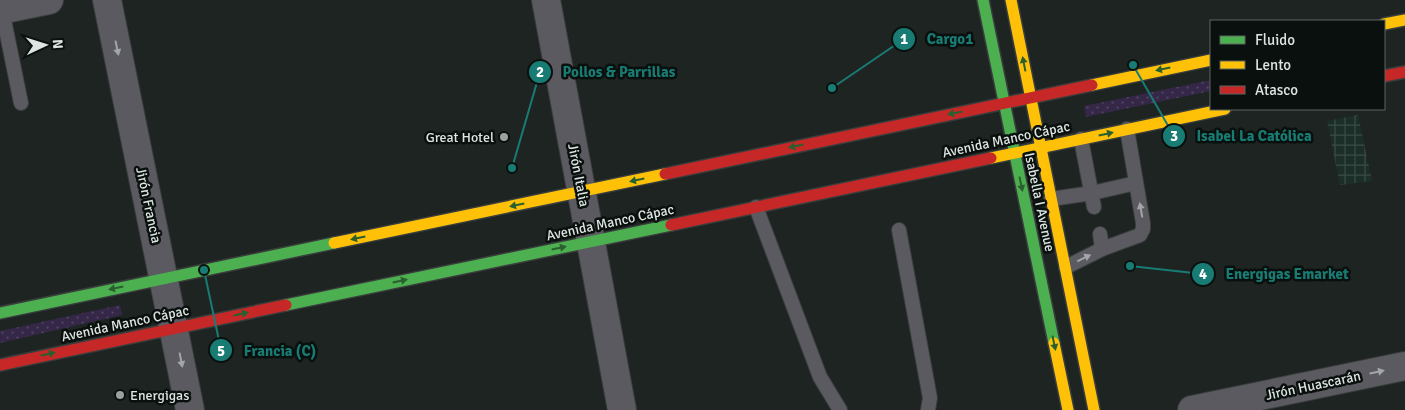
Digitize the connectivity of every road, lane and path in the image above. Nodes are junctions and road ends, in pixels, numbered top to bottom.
1 (49, 0) edge
2 (107, 0) edge
3 (546, 0) edge
4 (983, 0) edge
5 (1011, 0) edge
6 (1, 10) edge
7 (1405, 20) edge
8 (1385, 24) edge
9 (1210, 60) edge
10 (1405, 72) edge
11 (1385, 76) edge
12 (1031, 97) junction
13 (21, 103) dead end
14 (1002, 103) junction
15 (1220, 110) edge
16 (1127, 129) junction
17 (1081, 139) junction
18 (1041, 146) junction
19 (1014, 153) junction
20 (1136, 183) junction
21 (582, 191) junction
22 (1051, 199) junction
23 (1093, 200) junction
24 (756, 207) junction
25 (899, 230) dead end
26 (1100, 234) dead end
27 (591, 241) junction
28 (1102, 249) junction
29 (1066, 267) junction
30 (164, 278) junction
31 (0, 313) edge
32 (175, 328) junction
33 (0, 365) edge
34 (1405, 366) edge
35 (190, 410) edge
36 (622, 410) edge
37 (840, 410) edge
38 (928, 410) edge
39 (1068, 410) edge
40 (1094, 410) edge
41 (1192, 410) edge

1 - 6 street
2 -> 30 street, Jirón Francia
3 - 21 street, Jirón Italia
4 - 14 main road, Isabella I Avenue
12 -> 5 main road, Isabella I Avenue
6 - 13 lane
7 - 8 main road
9 -> 12 main road
10 - 11 main road
12 - 14 main road
12 - 18 main road, Isabella I Avenue
14 - 19 main road, Isabella I Avenue
14 -> 21 main road
15 - 16 main road, Avenida Manco Cápac
17 -> 16 main road, Avenida Manco Cápac
16 - 20 lane
17 - 18 main road, Avenida Manco Cápac
17 - 23 lane
18 - 19 main road, Avenida Manco Cápac
18 - 22 main road, Isabella I Avenue
19 - 24 main road, Avenida Manco Cápac
19 -> 39 main road, Isabella I Avenue
20 - 23 lane
28 -> 20 lane
21 - 27 street, Jirón Italia
21 -> 30 main road
22 - 23 lane
22 - 29 main road, Isabella I Avenue
24 - 27 main road, Avenida Manco Cápac
24 - 37 lane
25 - 38 lane
26 - 28 lane
32 -> 27 main road, Avenida Manco Cápac
27 - 36 street, Jirón Italia
29 -> 28 lane
29 - 40 main road, Isabella I Avenue
30 -> 31 main road
30 - 32 street, Jirón Francia
33 -> 32 main road, Avenida Manco Cápac
32 -> 35 street, Jirón Francia
41 -> 34 street, Jirón Huascarán

